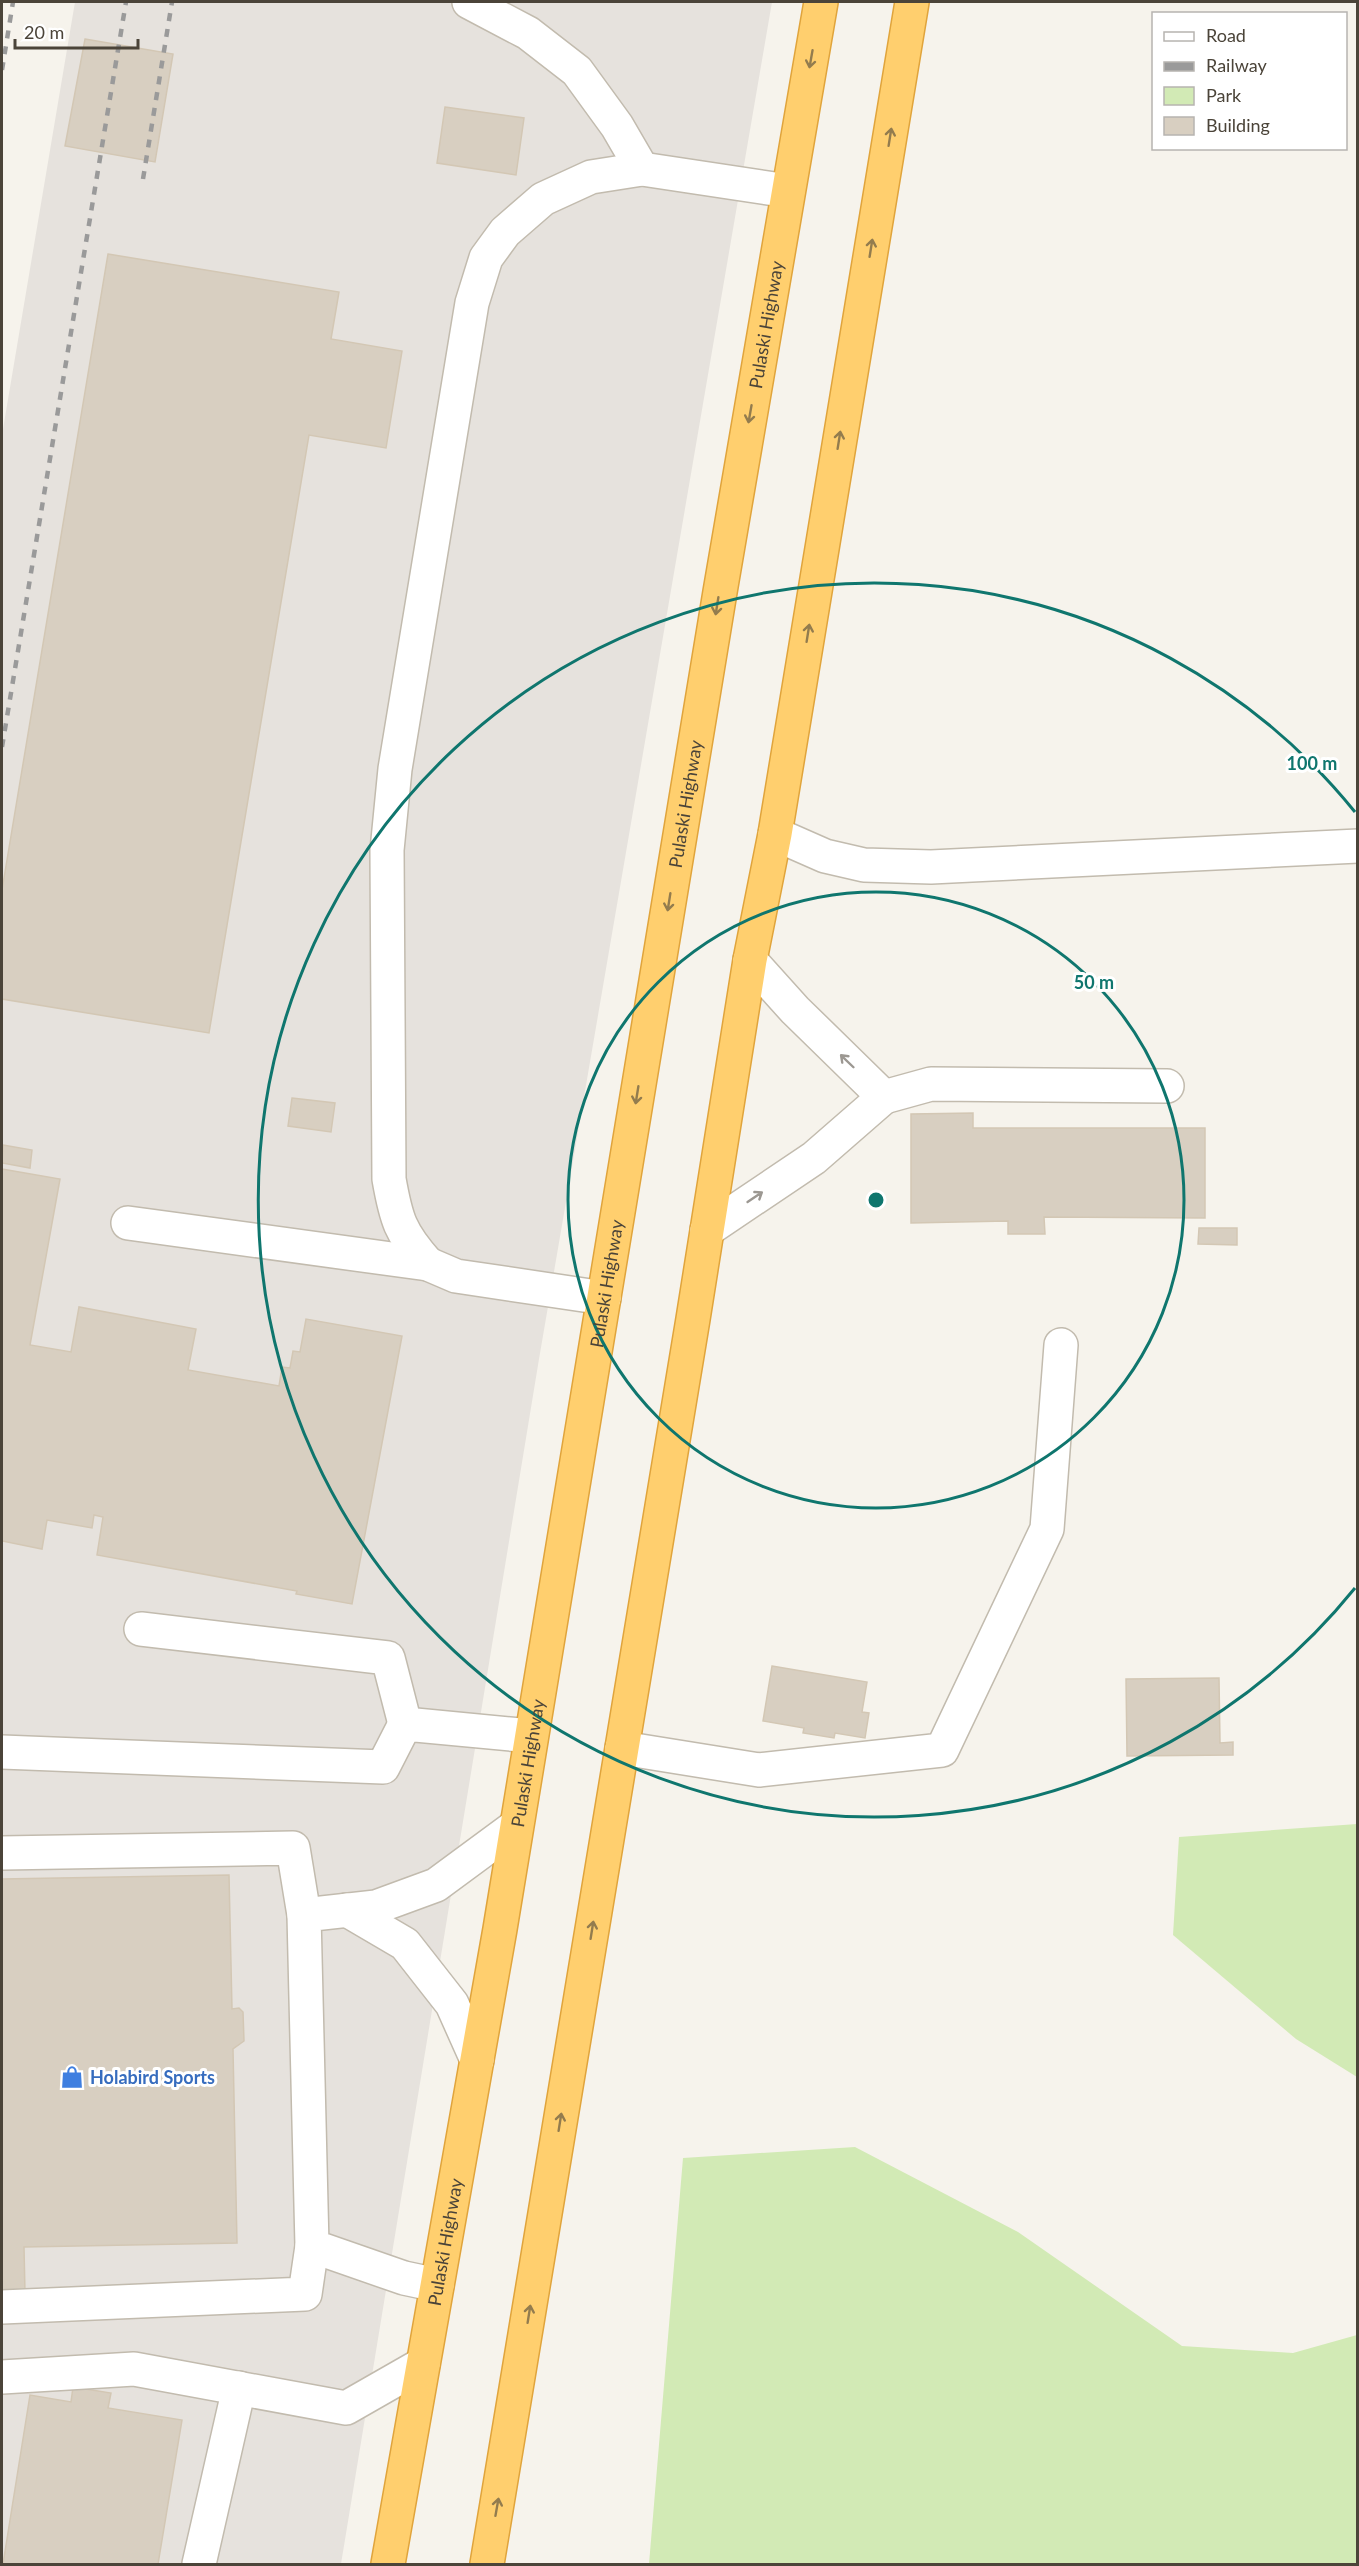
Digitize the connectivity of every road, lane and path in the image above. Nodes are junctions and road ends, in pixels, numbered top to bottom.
1 (469, 2) edge
2 (821, 2) edge
3 (912, 2) edge
4 (642, 169) junction
5 (788, 191) junction
6 (775, 834) junction
7 (1358, 846) edge
8 (750, 960) junction
9 (1167, 1086) dead end
10 (884, 1097) junction
11 (128, 1223) dead end
12 (706, 1230) junction
13 (428, 1264) junction
14 (604, 1298) junction
15 (1061, 1345) dead end
16 (141, 1629) dead end
17 (405, 1724) junction
18 (531, 1736) junction
19 (622, 1748) junction
20 (2, 1752) edge
21 (516, 1826) junction
22 (2, 1853) edge
23 (347, 1910) junction
24 (304, 1914) junction
25 (477, 2060) junction
26 (312, 2246) junction
27 (437, 2285) junction
28 (2, 2307) edge
29 (423, 2364) junction
30 (2, 2377) edge
31 (238, 2388) junction
32 (199, 2565) edge
33 (388, 2565) edge
34 (487, 2565) edge

1 - 4 lane
2 -> 5 highway, Pulaski Highway
6 -> 3 highway
4 - 5 lane
4 - 13 lane
5 -> 14 highway, Pulaski Highway
6 - 7 lane
6 - 8 highway
10 -> 8 lane
8 - 12 highway
9 - 10 lane
12 -> 10 lane
11 - 13 lane
12 - 19 highway
13 - 14 lane
14 - 18 highway, Pulaski Highway
15 - 19 lane
16 - 17 lane
17 - 18 lane
17 - 20 lane
18 - 21 highway, Pulaski Highway
34 -> 19 highway
21 - 23 lane
21 - 25 highway, Pulaski Highway
22 - 24 lane
23 - 24 lane
23 - 25 lane
24 - 26 lane
25 - 27 highway, Pulaski Highway
26 - 27 lane
26 - 28 lane
27 - 29 highway, Pulaski Highway
29 - 31 lane
29 - 33 highway, Pulaski Highway
30 - 31 lane
31 - 32 lane

